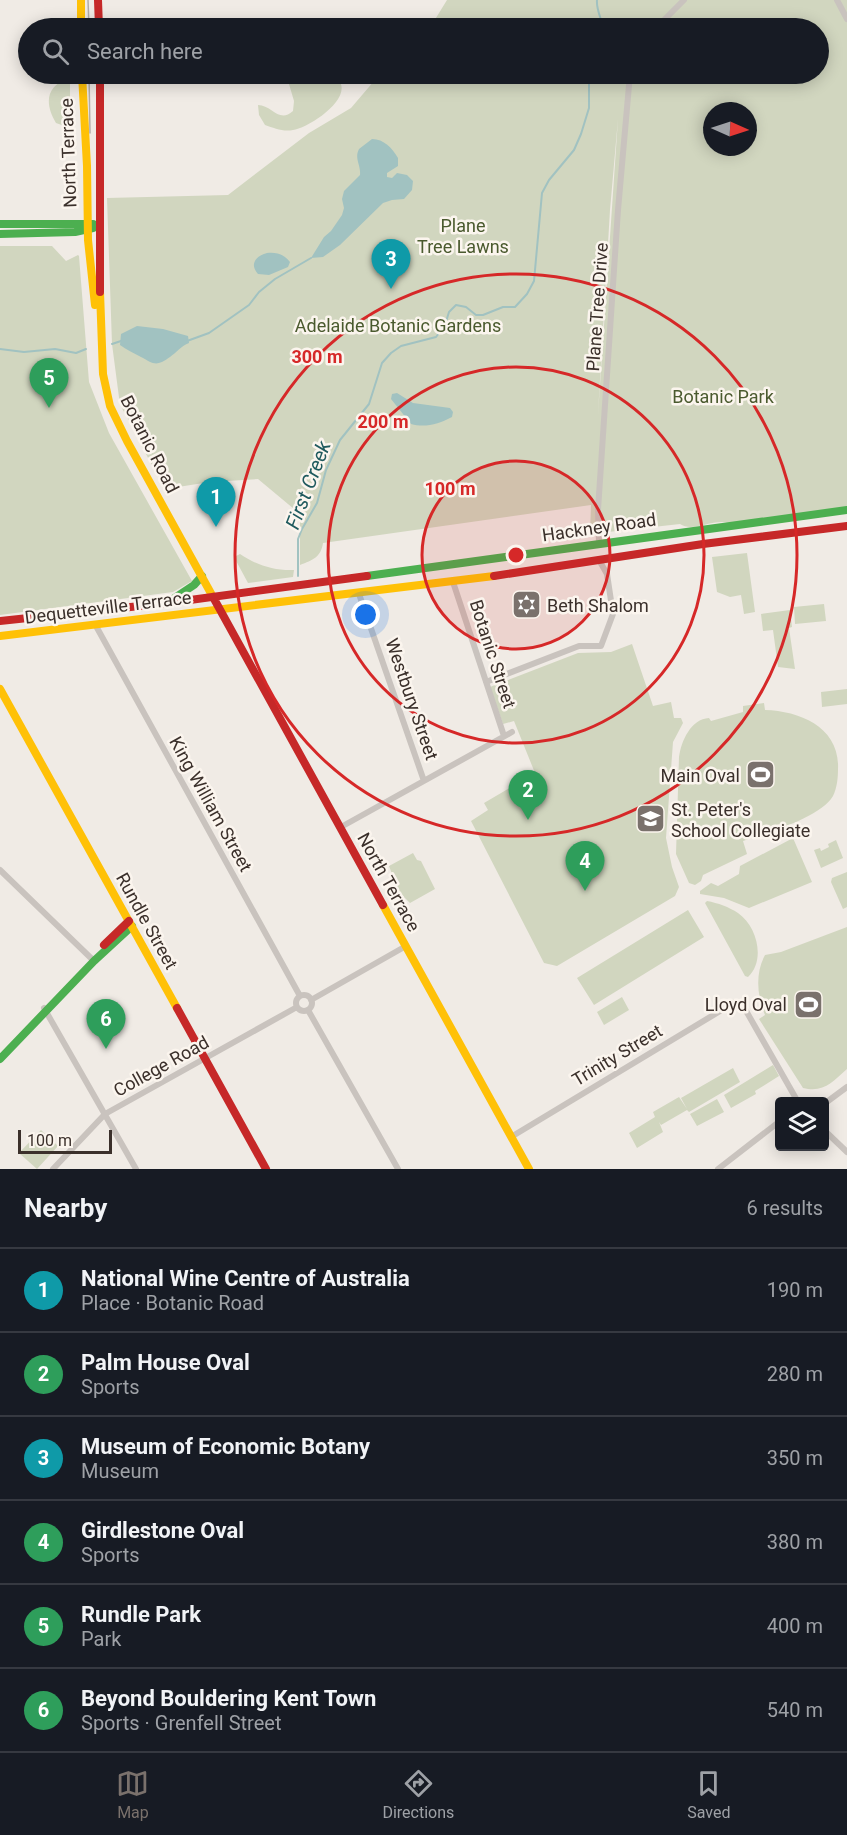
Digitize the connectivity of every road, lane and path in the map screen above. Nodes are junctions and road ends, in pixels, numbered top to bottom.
1 (81, 0) edge
2 (98, 0) edge
3 (684, 0) edge
4 (837, 0) edge
5 (81, 18) edge
6 (99, 18) edge
7 (666, 18) edge
8 (847, 19) edge
9 (83, 84) edge
10 (100, 84) edge
11 (629, 84) edge
12 (0, 224) edge
13 (30, 224) junction
14 (99, 226) junction
15 (87, 227) junction
16 (0, 234) edge
17 (30, 234) junction
18 (99, 329) junction
19 (847, 510) edge
20 (847, 526) edge
21 (599, 543) junction
22 (703, 544) junction
23 (612, 557) junction
24 (599, 559) junction
25 (607, 574) junction
26 (202, 576) junction
27 (453, 581) junction
28 (326, 582) junction
29 (359, 594) junction
30 (342, 596) junction
31 (213, 597) junction
32 (168, 603) junction
33 (221, 610) junction
34 (93, 611) junction
35 (0, 621) edge
36 (96, 626) junction
37 (28, 633) junction
38 (0, 636) edge
39 (0, 644) edge
40 (486, 682) junction
41 (0, 689) edge
42 (512, 732) dead end
43 (504, 736) junction
44 (424, 781) junction
45 (340, 827) junction
46 (0, 870) edge
47 (130, 924) junction
48 (406, 946) junction
49 (92, 960) junction
50 (300, 996) junction
51 (311, 999) junction
52 (297, 1007) junction
53 (45, 1009) junction
54 (308, 1010) junction
55 (0, 1053) edge
56 (205, 1058) junction
57 (0, 1059) edge
58 (847, 1087) edge
59 (796, 1097) edge
60 (829, 1101) edge
61 (105, 1114) junction
62 (775, 1125) edge
63 (829, 1134) edge
64 (512, 1137) junction
65 (847, 1152) edge
66 (52, 1169) edge
67 (136, 1169) edge
68 (266, 1169) edge
69 (398, 1169) edge
70 (529, 1169) edge
71 (718, 1169) edge

1 - 5 main road
2 - 6 main road
3 - 7 street
4 - 8 street
9 - 15 main road, North Terrace
10 - 14 main road, North Terrace
11 - 21 street, Plane Tree Drive
12 - 13 main road
13 - 15 main road
13 - 17 main road
14 - 15 main road
14 - 18 main road, Botanic Road
15 - 17 main road
15 - 18 main road, Botanic Road
16 - 17 main road
18 - 26 main road, Botanic Road
19 - 21 main road, Hackney Road
20 - 22 main road, Hackney Road
21 - 22 main road
21 - 28 main road, Hackney Road
22 - 23 main road, Hackney Road
23 - 24 main road, Hackney Road
23 - 25 street
24 - 25 street
24 - 27 main road, Hackney Road
25 - 40 street
26 - 31 main road, Botanic Road
26 - 32 main road
27 - 29 main road, Hackney Road
27 - 40 street, Botanic Street
28 - 30 main road
28 - 31 main road, Hackney Road
29 - 30 main road, Hackney Road
29 - 44 street, Westbury Street
30 - 33 main road, Hackney Road
31 - 32 main road, Dequetteville Terrace
31 - 33 main road, North Terrace
32 - 34 main road, Dequetteville Terrace
33 - 36 main road, Dequetteville Terrace
33 - 45 main road, North Terrace
34 - 35 main road, Dequetteville Terrace
34 - 36 main road
36 - 37 main road, Dequetteville Terrace
36 - 50 street, King William Street
37 - 38 main road, Dequetteville Terrace
37 - 39 main road
40 - 43 street, Botanic Street
41 - 47 main road, Rundle Street
42 - 43 street
43 - 44 street
44 - 45 street
45 - 48 main road, North Terrace
46 - 49 street
47 - 49 main road
47 - 56 main road, Rundle Street
48 - 51 street
48 - 64 main road, North Terrace
49 - 53 main road
50 - 51 street
50 - 52 street
51 - 54 street
52 - 54 street
52 - 56 street, College Road
53 - 55 main road
53 - 57 main road
53 - 61 street
54 - 69 street
56 - 61 street, College Road
56 - 68 main road, Rundle Street
58 - 60 street
59 - 64 street, Trinity Street
61 - 66 street, College Road
61 - 67 street
62 - 71 street
63 - 65 street
64 - 70 main road, North Terrace

